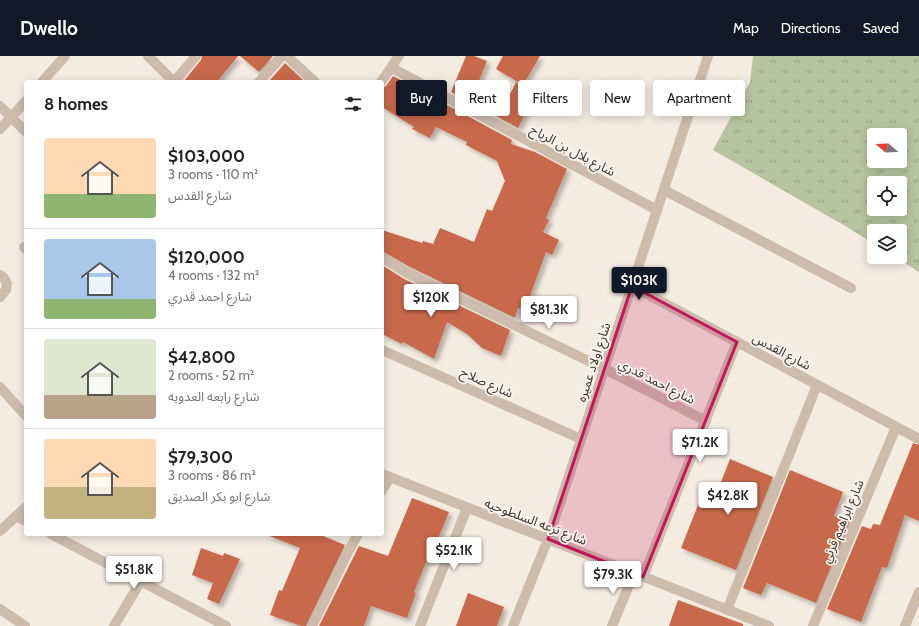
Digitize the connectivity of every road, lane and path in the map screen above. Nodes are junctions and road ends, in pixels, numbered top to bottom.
1 (64, 56) edge
2 (148, 56) edge
3 (196, 56) edge
4 (282, 56) edge
5 (287, 56) edge
6 (708, 56) edge
7 (396, 60) edge
8 (44, 80) edge
9 (172, 80) edge
10 (176, 80) edge
11 (261, 80) edge
12 (313, 80) edge
13 (382, 80) edge
14 (24, 103) edge
15 (0, 106) edge
16 (11, 118) junction
17 (0, 129) edge
18 (24, 130) edge
19 (664, 190) junction
20 (657, 210) junction
21 (384, 258) edge
22 (0, 275) edge
23 (632, 286) junction
24 (851, 288) dead end
25 (0, 297) edge
26 (738, 342) junction
27 (384, 351) edge
28 (605, 369) junction
29 (817, 385) junction
30 (0, 387) edge
31 (24, 414) edge
32 (706, 421) junction
33 (896, 426) junction
34 (581, 439) junction
35 (919, 439) edge
36 (386, 476) edge
37 (467, 508) junction
38 (24, 509) edge
39 (16, 516) junction
40 (24, 520) edge
41 (0, 531) edge
42 (55, 536) edge
43 (357, 536) edge
44 (548, 539) junction
45 (639, 575) junction
46 (141, 581) junction
47 (919, 592) edge
48 (0, 609) edge
49 (727, 610) junction
50 (213, 623) edge
51 (25, 626) edge
52 (114, 626) edge
53 (226, 626) edge
54 (312, 626) edge
55 (420, 626) edge
56 (513, 626) edge
57 (612, 626) edge
58 (769, 626) edge
59 (813, 626) edge
60 (905, 626) edge

1 - 8 street
2 - 9 street
3 - 10 street
4 - 11 street
5 - 12 street
6 - 19 street, شارع اولاد عميره
7 - 13 street
7 - 20 street, شارع بلال بن الرباح
14 - 16 street
15 - 16 street
16 - 17 street
16 - 18 street
19 - 20 street, شارع اولاد عميره
19 - 24 street
20 - 23 street, شارع اولاد عميره
21 - 28 street, شارع احمد قدري
22 - 25 street
23 - 26 street, شارع القدس
23 - 28 street, شارع اولاد عميره
26 - 29 street, شارع القدس
26 - 32 street
27 - 34 street, شارع صلاح
28 - 32 street, شارع احمد قدري
28 - 34 street, شارع اولاد عميره
29 - 33 street, شارع القدس
29 - 49 street
30 - 31 street
32 - 45 street
33 - 35 street, شارع القدس
33 - 59 street, شارع ابراهيم قرني
34 - 44 street, شارع اولاد عميره
36 - 37 street, شارع ترعه السلطوحيه
37 - 44 street, شارع ترعه السلطوحيه
37 - 55 street
38 - 39 street
39 - 40 street
39 - 41 street
42 - 46 street
43 - 54 street
44 - 45 street, شارع ترعه السلطوحيه
44 - 56 street, شارع اولاد عميره
45 - 49 street, شارع ترعه السلطوحيه
45 - 57 street
46 - 50 street
46 - 52 street
47 - 60 street
48 - 51 street
49 - 58 street, شارع ترعه السلطوحيه
50 - 53 street

